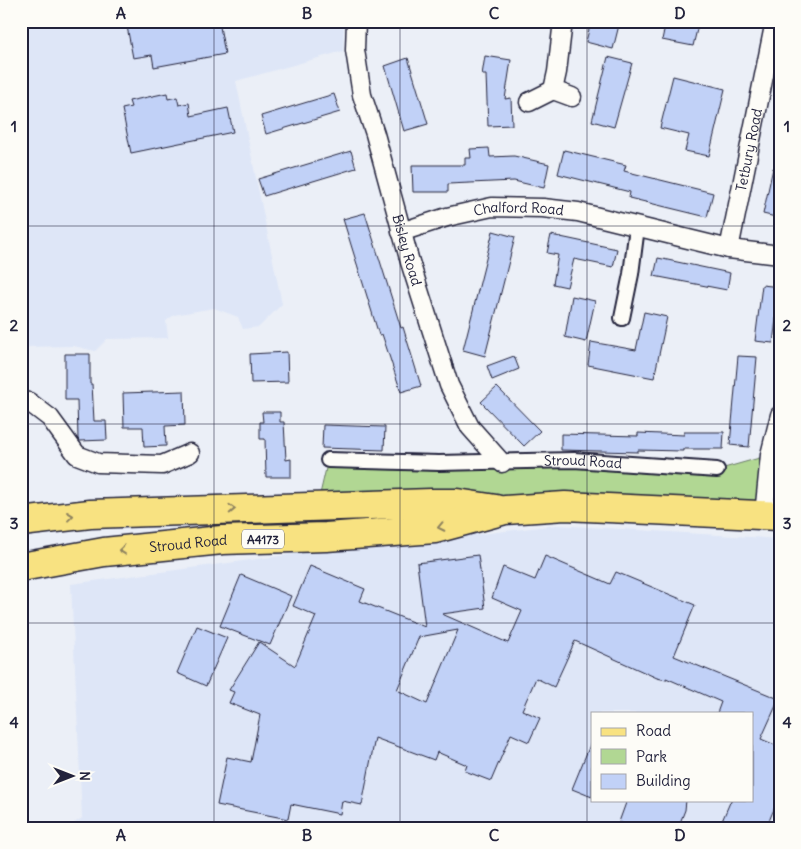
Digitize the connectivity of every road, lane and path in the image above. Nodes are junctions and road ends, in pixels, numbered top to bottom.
1 (356, 21) edge
2 (563, 21) edge
3 (775, 21) edge
4 (552, 90) junction
5 (572, 97) dead end
6 (529, 102) dead end
7 (637, 227) junction
8 (402, 232) junction
9 (729, 249) junction
10 (780, 255) edge
11 (622, 318) dead end
12 (21, 401) edge
13 (780, 415) edge
14 (190, 453) dead end
15 (328, 460) dead end
16 (502, 463) junction
17 (717, 470) dead end
18 (505, 510) junction
19 (772, 516) edge
20 (21, 522) edge
21 (21, 567) edge

1 - 8 street, Bisley Road
2 - 4 street
3 - 9 street, Tetbury Road
4 - 5 street
4 - 6 street
7 - 8 street, Chalford Road
7 - 9 street, Chalford Road
7 - 11 street
8 - 16 street, Bisley Road
9 - 10 street, Chalford Road
12 - 14 street
13 - 19 street
15 - 16 street, Stroud Road
16 - 17 street, Stroud Road
18 - 19 main road, Stroud Road / A4173
20 -> 18 main road, Stroud Road / A4173
18 -> 21 main road, Stroud Road / A4173

